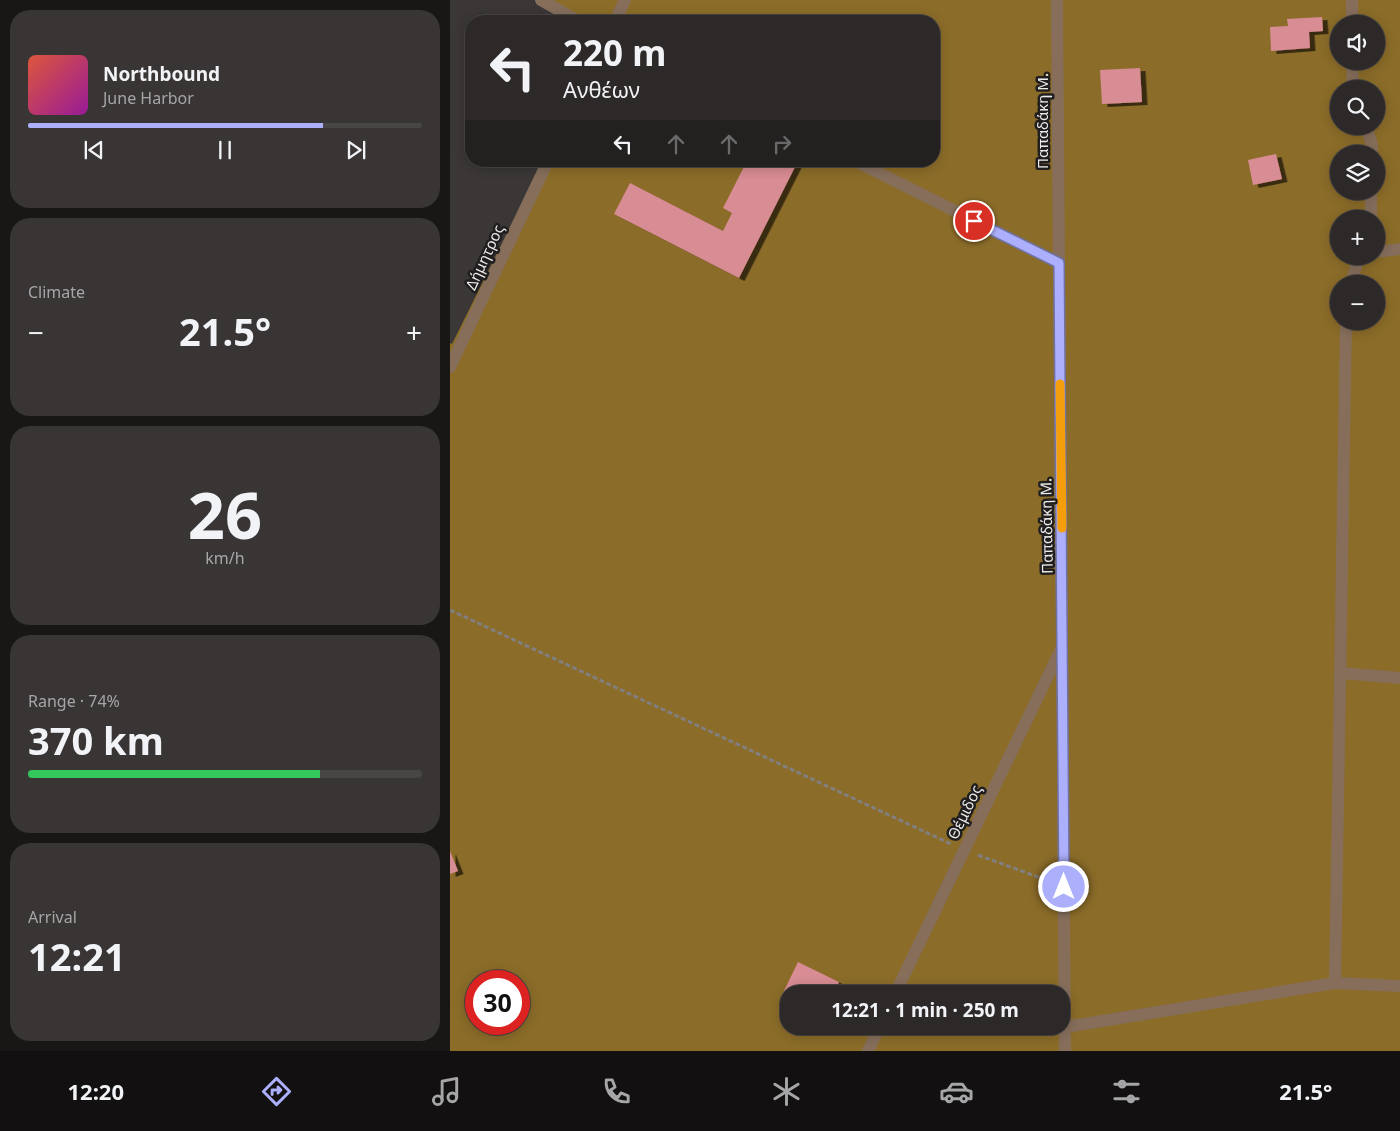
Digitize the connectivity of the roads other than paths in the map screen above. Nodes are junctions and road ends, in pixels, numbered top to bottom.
1 (541, 0) edge
2 (625, 0) edge
3 (1058, 0) edge
4 (1352, 0) edge
5 (567, 15) edge
6 (618, 15) edge
7 (1352, 15) edge
8 (545, 167) edge
9 (867, 167) edge
10 (1400, 249) edge
11 (1385, 251) edge
12 (1059, 263) junction
13 (1346, 330) edge
14 (450, 367) edge
15 (1063, 645) junction
16 (1341, 674) junction
17 (1400, 678) edge
18 (1335, 983) junction
19 (899, 985) edge
20 (1064, 985) edge
21 (1400, 986) edge
22 (1070, 1026) edge
23 (876, 1035) edge
24 (1064, 1035) edge
25 (868, 1051) edge
26 (1065, 1051) edge

1 - 5 street
2 - 6 street
3 - 12 street, Παπαδάκη Μ.
4 - 7 street
8 - 14 street, Δήμητρος
9 - 12 street
10 - 11 street
12 - 15 street, Παπαδάκη Μ.
13 - 16 street
15 - 19 street, Θέμιδος
15 - 20 street, Παπαδάκη Μ.
16 - 17 street
16 - 18 street
18 - 21 street
18 - 22 street
23 - 25 street
24 - 26 street, Παπαδάκη Μ.

